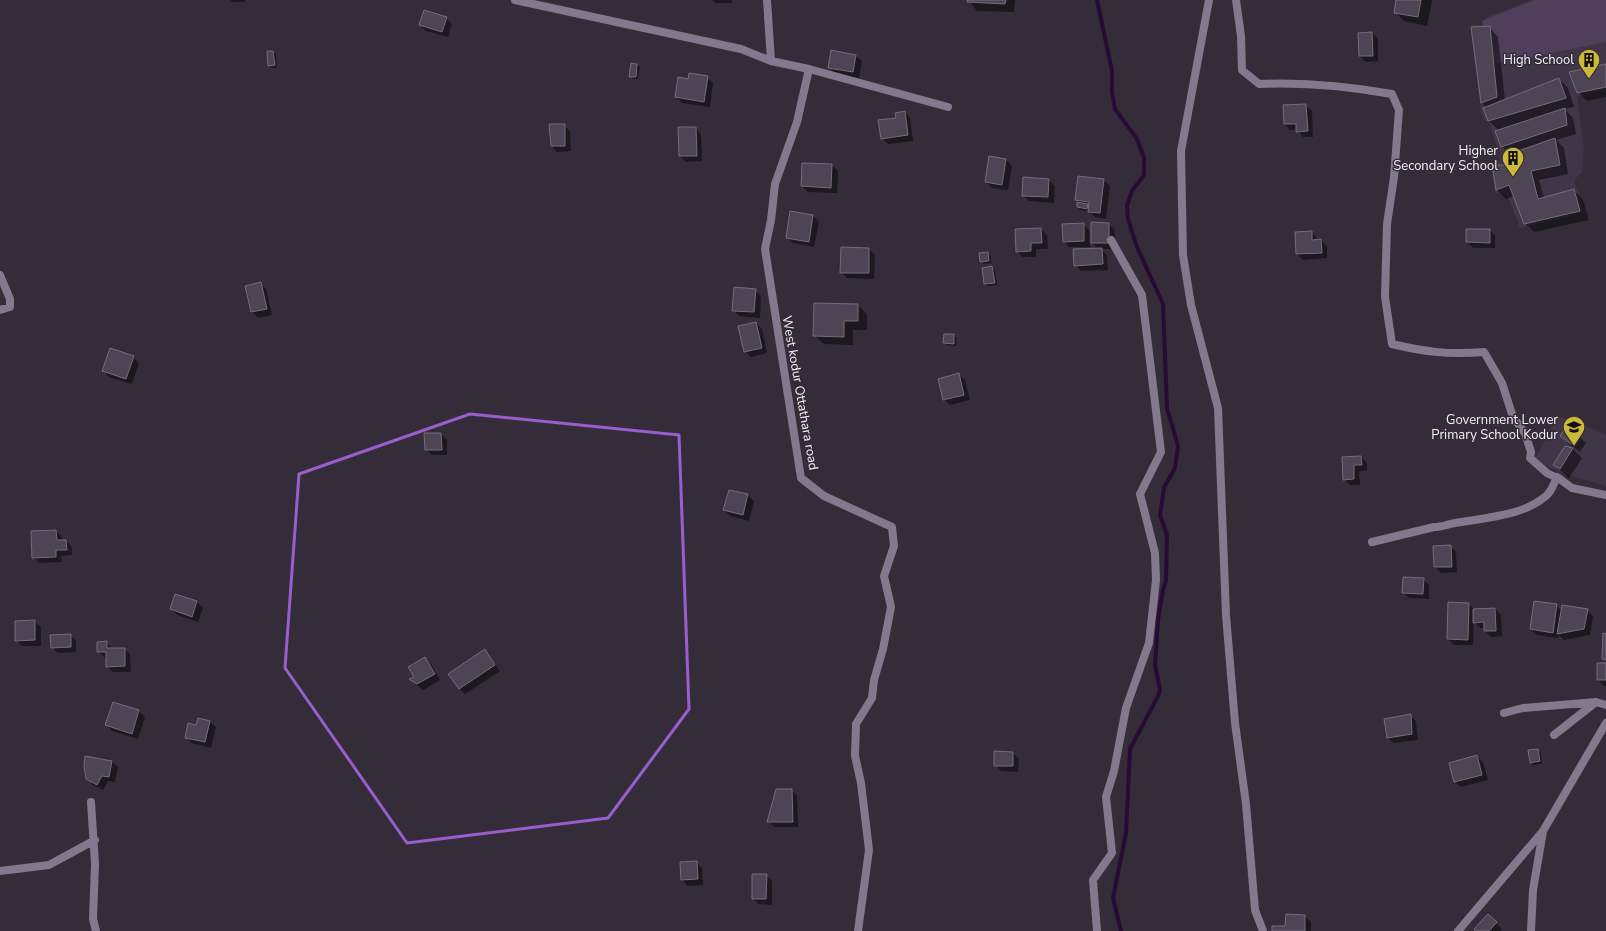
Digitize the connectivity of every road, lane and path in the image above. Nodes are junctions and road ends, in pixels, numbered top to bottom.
1 (515, 0) edge
2 (767, 0) edge
3 (1209, 0) edge
4 (1236, 0) edge
5 (771, 61) junction
6 (809, 69) junction
7 (948, 107) dead end
8 (1111, 240) dead end
9 (0, 275) edge
10 (0, 310) edge
11 (1558, 478) junction
12 (1606, 495) edge
13 (1372, 542) dead end
14 (1596, 702) junction
15 (1606, 705) edge
16 (1504, 713) dead end
17 (1606, 722) edge
18 (1554, 735) dead end
19 (91, 802) dead end
20 (1543, 831) junction
21 (94, 840) junction
22 (0, 871) edge
23 (96, 931) edge
24 (858, 931) edge
25 (1097, 931) edge
26 (1263, 931) edge
27 (1458, 931) edge
28 (1531, 931) edge

1 - 5 street
2 - 5 street
3 - 26 street
4 - 11 street
5 - 6 street
6 - 7 street
6 - 24 street, West kodur Ottathara road
8 - 25 street
9 - 10 street
11 - 12 street
11 - 13 street
14 - 15 street
14 - 16 street
14 - 18 street
17 - 20 street
19 - 21 street
20 - 27 street
20 - 28 street
21 - 22 street
21 - 23 street

